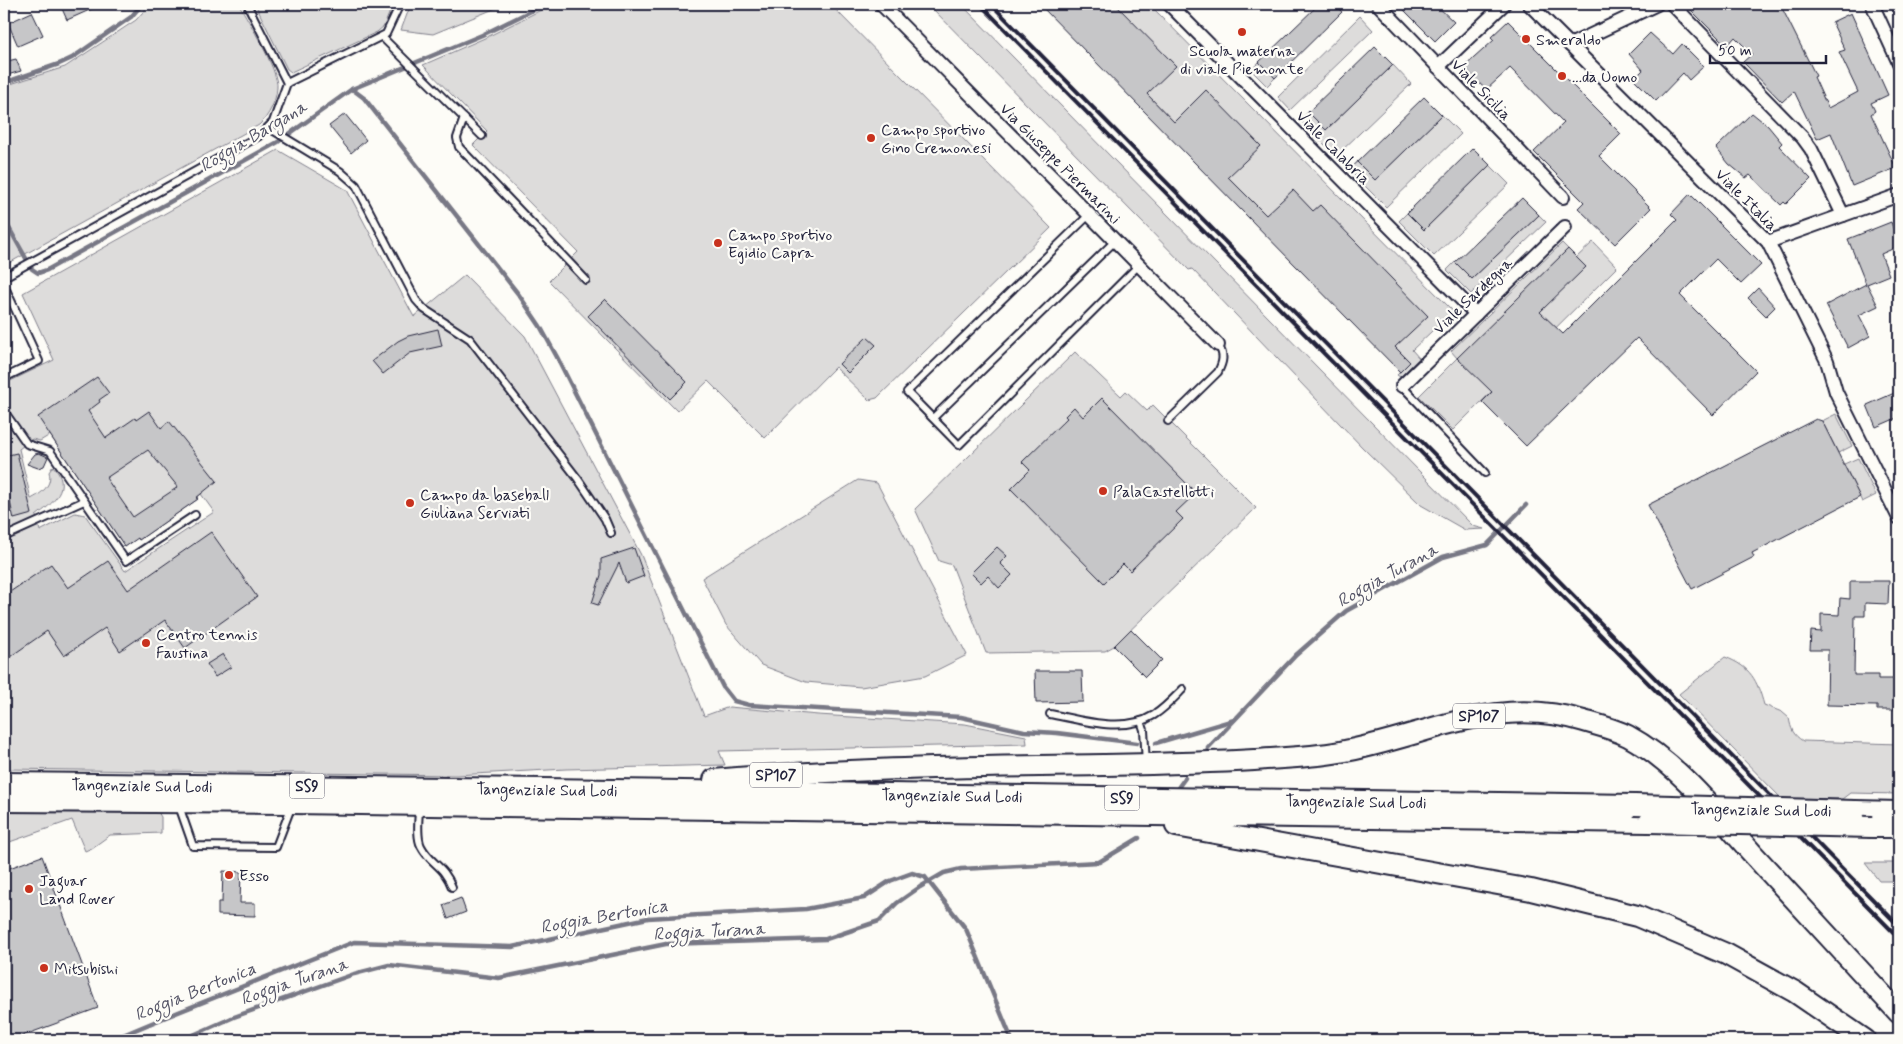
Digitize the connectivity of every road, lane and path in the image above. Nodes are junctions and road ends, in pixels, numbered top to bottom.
1 (247, 4) edge
2 (400, 4) edge
3 (881, 4) edge
4 (1169, 4) edge
5 (1378, 4) edge
6 (1504, 4) edge
7 (1529, 4) edge
8 (1657, 4) edge
9 (1672, 4) edge
10 (1872, 4) edge
11 (382, 37) junction
12 (1570, 45) junction
13 (1899, 63) edge
14 (1438, 67) junction
15 (287, 83) junction
16 (464, 118) junction
17 (269, 128) junction
18 (482, 136) dead end
19 (1899, 195) edge
20 (1563, 197) dead end
21 (1089, 215) junction
22 (1843, 215) junction
23 (1565, 227) dead end
24 (1115, 241) junction
25 (1768, 242) junction
26 (1139, 265) junction
27 (4, 278) edge
28 (586, 280) dead end
29 (4, 285) edge
30 (1476, 314) junction
31 (1218, 345) joint
32 (4, 378) edge
33 (1402, 386) joint
34 (4, 411) edge
35 (933, 418) junction
36 (1168, 421) dead end
37 (1486, 473) dead end
38 (84, 501) junction
39 (195, 515) dead end
40 (1899, 518) edge
41 (611, 533) dead end
42 (4, 537) edge
43 (1183, 689) dead end
44 (1050, 714) dead end
45 (1141, 721) junction
46 (1146, 764) junction
47 (4, 783) edge
48 (610, 790) junction
49 (4, 801) edge
50 (178, 802) junction
51 (292, 803) junction
52 (418, 805) junction
53 (1899, 812) edge
54 (1120, 816) junction
55 (1899, 827) edge
56 (452, 887) dead end
57 (1899, 1013) edge
58 (1865, 1040) edge

1 - 15 lane
2 - 11 lane
3 - 21 street, Via Giuseppe Piermarini
4 - 30 street, Viale Calabria
5 - 14 street, Viale Sicilia
6 - 14 street
7 - 12 street, Viale Italia
8 - 12 street
9 - 22 street
10 - 13 street
11 - 15 lane
11 - 16 lane
12 - 25 street, Viale Italia
14 - 20 street, Viale Sicilia
15 - 17 lane
16 - 18 lane
16 - 28 lane
17 - 27 lane
17 - 41 lane
19 - 22 street
21 - 24 street, Via Giuseppe Piermarini
21 - 35 lane
22 - 25 street
23 - 30 street, Viale Sardegna
24 - 26 street, Via Giuseppe Piermarini
24 - 35 lane
25 - 40 street, Viale Italia
26 - 31 street, Via Giuseppe Piermarini
26 - 35 lane
29 - 32 lane
30 - 33 street, Viale Sardegna
31 - 36 lane
33 - 37 lane
34 - 38 lane
38 - 39 lane
38 - 42 lane
43 - 45 lane
44 - 45 lane
45 - 46 lane
46 - 48 highway, SP107
46 - 57 highway, SP107
47 - 48 highway, Tangenziale Sud Lodi / SS9
48 - 53 highway, Tangenziale Sud Lodi / SS9, bridge
49 - 50 highway, Tangenziale Sud Lodi / SS9
50 - 51 highway, Tangenziale Sud Lodi / SS9
50 - 51 lane
51 - 52 highway, Tangenziale Sud Lodi / SS9
52 - 54 highway, Tangenziale Sud Lodi / SS9
52 - 56 lane
54 - 55 highway, Tangenziale Sud Lodi / SS9, bridge
54 - 58 highway

